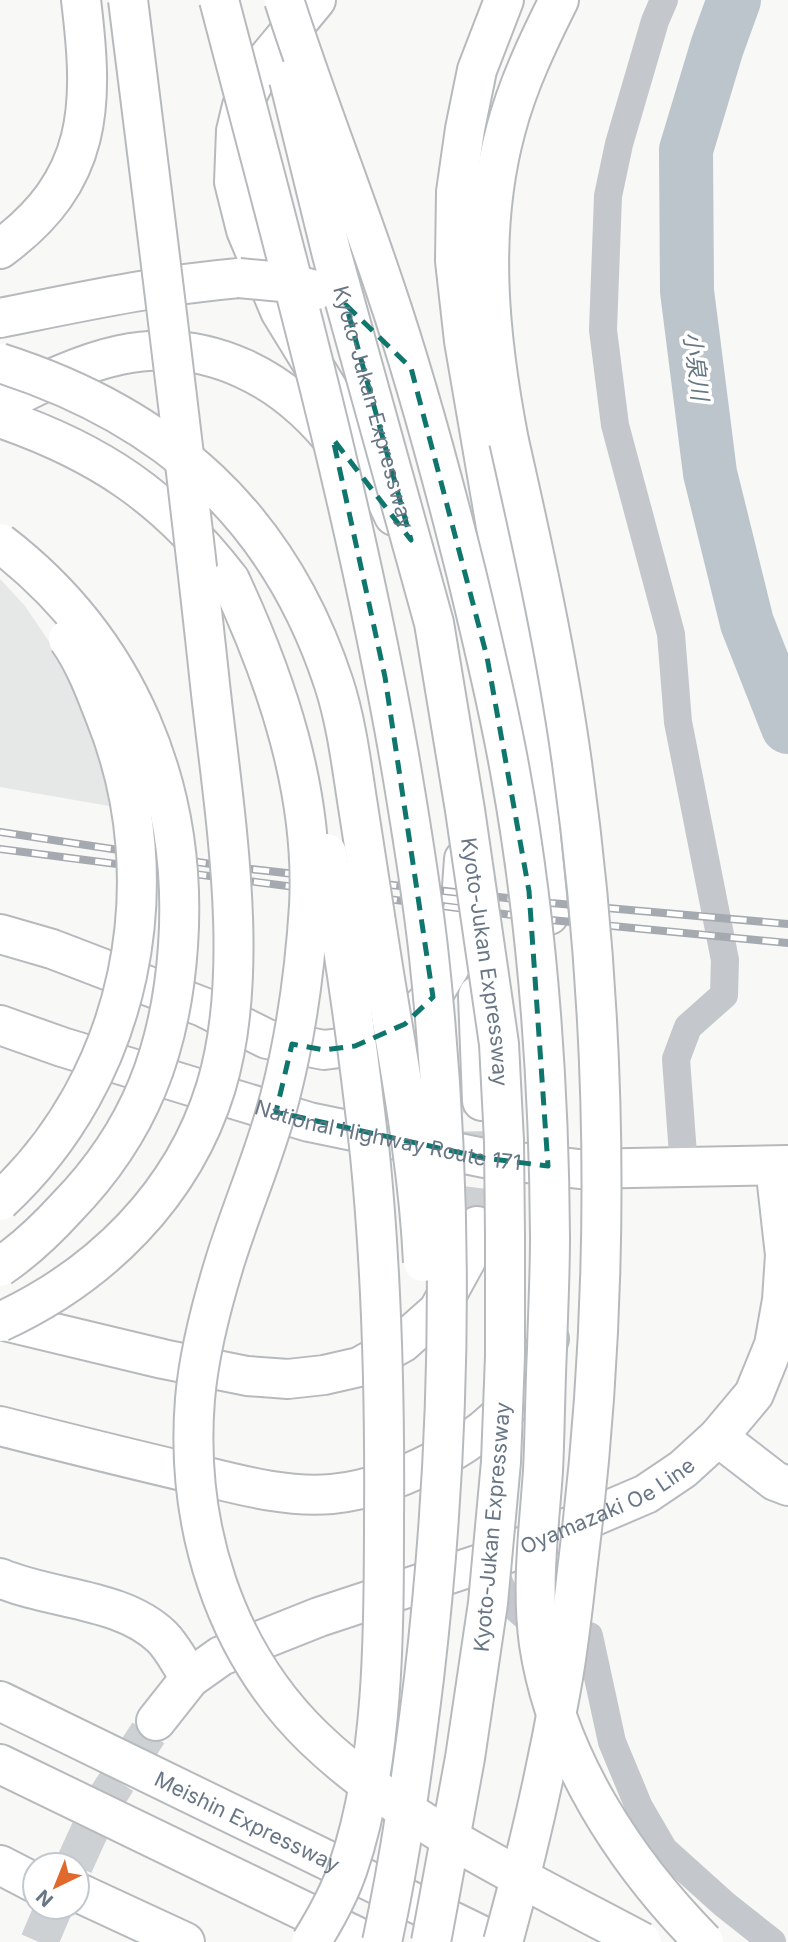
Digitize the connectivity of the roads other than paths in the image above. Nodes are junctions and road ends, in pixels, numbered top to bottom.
1 (81, 0) edge
2 (128, 0) edge
3 (219, 0) edge
4 (269, 0) edge
5 (284, 0) edge
6 (316, 0) edge
7 (504, 0) edge
8 (559, 0) edge
9 (664, 0) edge
10 (0, 249) edge
11 (0, 318) edge
12 (0, 363) edge
13 (0, 404) edge
14 (0, 418) edge
15 (398, 526) junction
16 (497, 540) junction
17 (0, 543) edge
18 (0, 559) edge
19 (230, 580) junction
20 (469, 788) junction
21 (0, 934) edge
22 (0, 1026) edge
23 (561, 1084) dead end
24 (482, 1101) tunnel mouth
25 (781, 1165) edge
26 (684, 1168) junction
27 (0, 1201) edge
28 (477, 1226) tunnel mouth
29 (563, 1228) dead end
30 (0, 1266) edge
31 (0, 1321) edge
32 (0, 1426) edge
33 (718, 1437) junction
34 (788, 1486) edge
35 (489, 1561) junction
36 (0, 1578) edge
37 (431, 1614) junction
38 (190, 1678) junction
39 (0, 1701) edge
40 (156, 1721) tunnel mouth
41 (0, 1764) edge
42 (0, 1857) edge
43 (0, 1865) edge
44 (21, 1867) edge
45 (21, 1876) edge
46 (91, 1898) edge
47 (91, 1912) edge
48 (150, 1942) edge
49 (185, 1942) edge
50 (311, 1942) edge
51 (368, 1942) edge
52 (382, 1942) edge
53 (432, 1942) edge
54 (495, 1942) edge
55 (503, 1942) edge
56 (642, 1942) edge
57 (704, 1942) edge
58 (772, 1942) edge

1 - 10 main road
2 - 31 main road, bridge
3 - 37 main road, Kyoto-Jukan Expressway, bridge
4 - 53 main road, Kyoto-Jukan Expressway, bridge
5 - 57 main road, bridge
6 - 15 main road
7 - 16 main road
8 - 55 main road, bridge
9 - 26 street
11 - 16 main road, bridge
12 - 37 main road, bridge
13 - 15 main road
14 - 19 main road, bridge
15 - 20 main road
16 - 23 main road
17 - 30 main road, bridge
18 - 27 main road, bridge
19 - 50 main road, bridge
19 - 56 main road, bridge
20 - 21 main road
20 - 24 main road
22 - 26 main road, National Highway Route 171
25 - 26 main road, National Highway Route 171
25 - 33 main road, Oyamazaki Oe Line
28 - 31 main road
29 - 32 main road
33 - 34 main road
33 - 35 main road, Oyamazaki Oe Line
35 - 38 main road, Oyamazaki Oe Line
35 - 58 street
36 - 38 main road
37 - 52 main road, Kyoto-Jukan Expressway, bridge
38 - 40 main road, Oyamazaki Oe Line
39 - 54 main road, Meishin Expressway
41 - 51 main road
42 - 44 main road
43 - 45 main road
46 - 49 main road
47 - 48 main road

